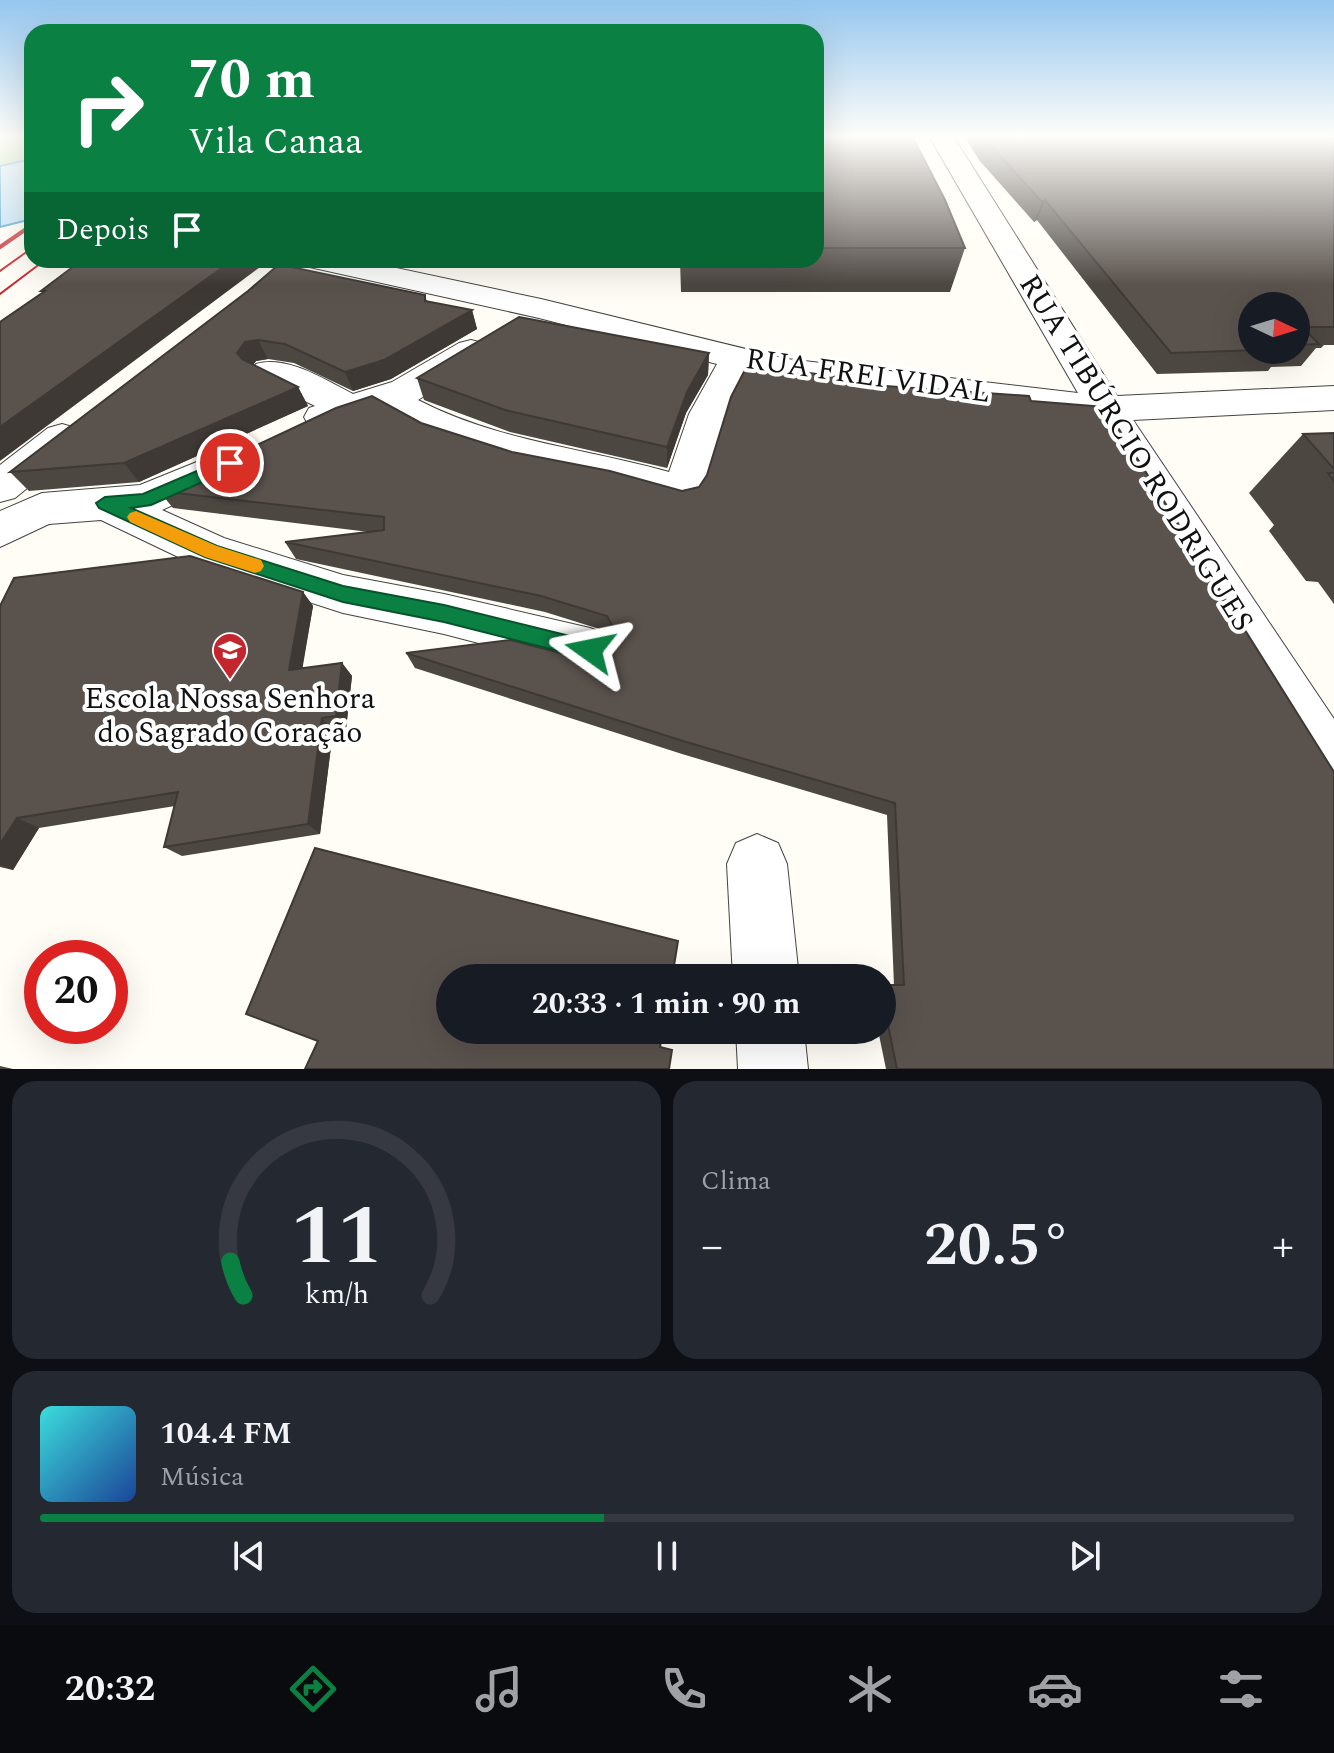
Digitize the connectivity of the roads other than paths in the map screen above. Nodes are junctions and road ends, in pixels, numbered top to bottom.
1 (971, 186) edge
2 (353, 268) edge
3 (541, 309) junction
4 (738, 357) junction
5 (269, 372) edge
6 (1334, 398) edge
7 (366, 403) junction
8 (1106, 409) junction
9 (94, 414) edge
10 (294, 432) edge
11 (244, 456) edge
12 (0, 487) edge
13 (105, 503) junction
14 (0, 530) edge
15 (590, 650) dead end
16 (1334, 767) edge
17 (757, 864) dead end
18 (765, 964) edge
19 (771, 1044) edge
20 (773, 1069) edge

1 - 8 street, RUA TIBÚRCIO RODRIGUES
2 - 3 street, RUA FREI VIDAL
3 - 4 street, RUA FREI VIDAL
3 - 7 street
4 - 7 street
4 - 8 street, RUA FREI VIDAL
5 - 7 street
6 - 8 street, RUA FREI VIDAL
7 - 10 street
8 - 16 street, RUA TIBÚRCIO RODRIGUES
9 - 12 street
11 - 13 street
13 - 14 street
13 - 15 street
17 - 18 street
19 - 20 street

